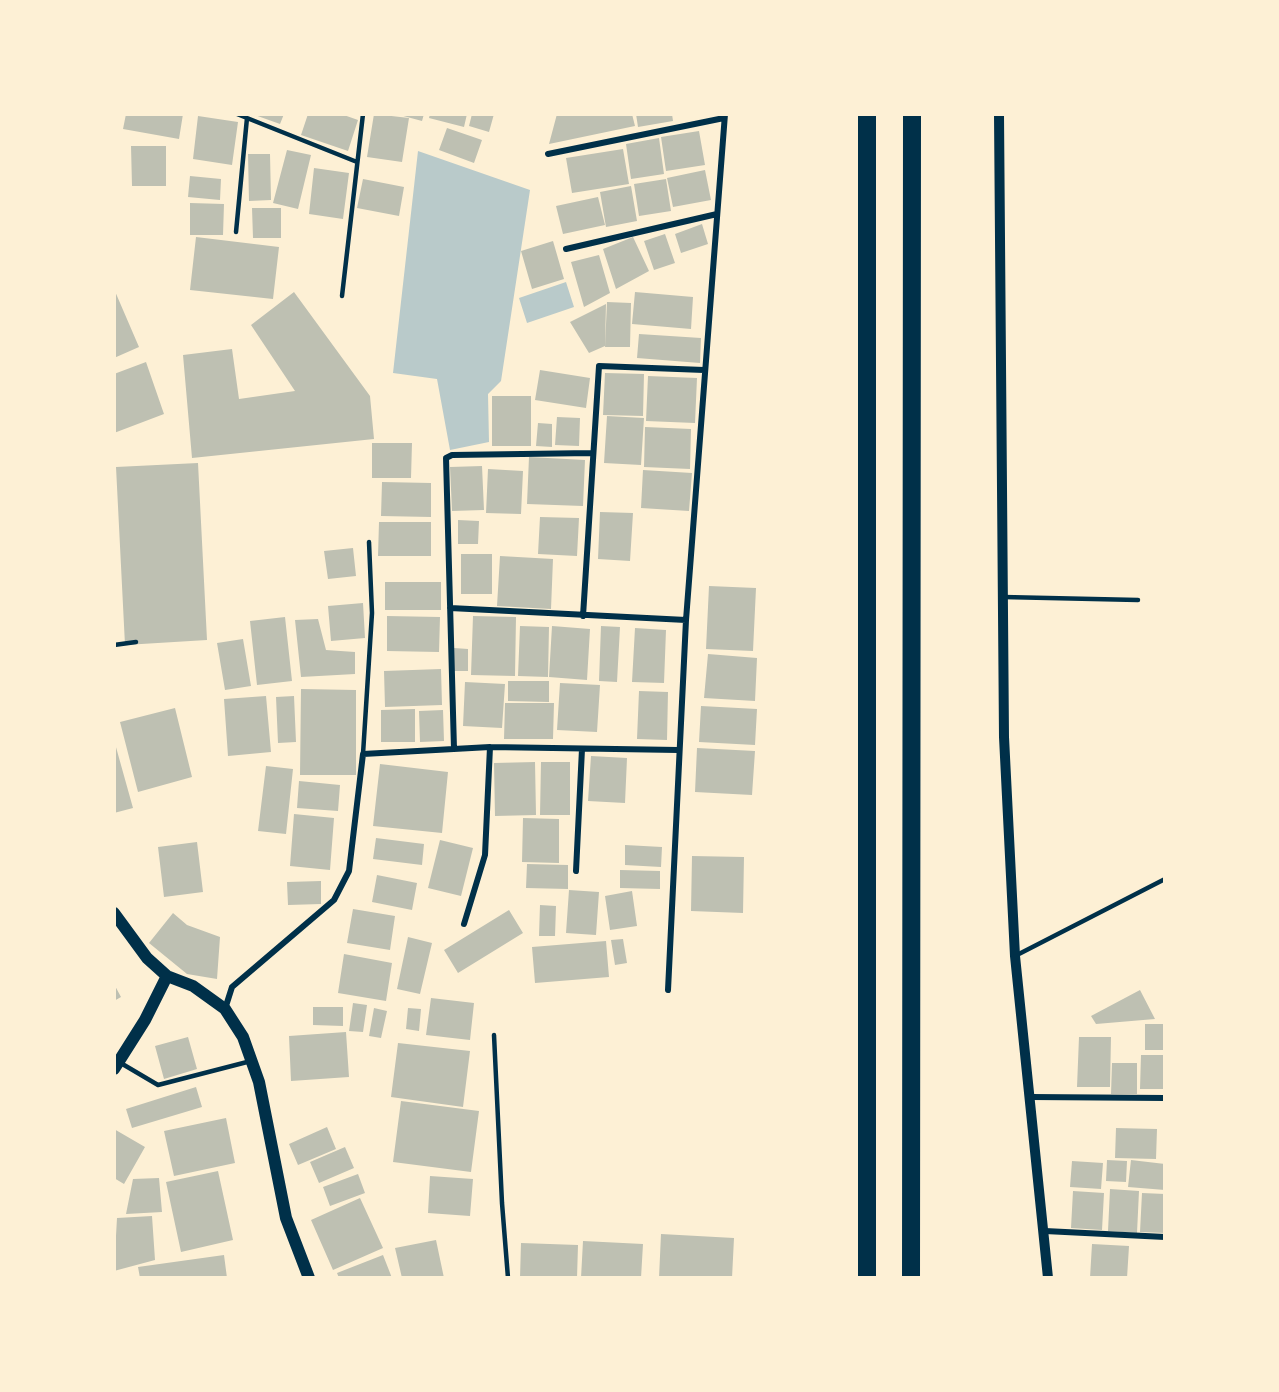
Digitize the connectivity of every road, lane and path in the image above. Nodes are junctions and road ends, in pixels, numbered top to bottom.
1 (237, 114) edge
2 (363, 114) edge
3 (867, 114) edge
4 (912, 114) edge
5 (999, 114) edge
6 (724, 116) edge
7 (247, 118) junction
8 (548, 154) dead end
9 (357, 162) junction
10 (717, 214) junction
11 (236, 232) dead end
12 (566, 249) dead end
13 (342, 296) dead end
14 (704, 370) junction
15 (592, 453) junction
16 (369, 542) dead end
17 (1003, 597) junction
18 (1138, 600) dead end
19 (450, 608) junction
20 (584, 616) junction
21 (686, 620) junction
22 (136, 642) dead end
23 (114, 645) edge
24 (490, 747) junction
25 (454, 748) junction
26 (582, 748) junction
27 (678, 750) junction
28 (363, 754) junction
29 (576, 871) dead end
30 (1165, 879) edge
31 (114, 913) edge
32 (464, 924) dead end
33 (1015, 956) junction
34 (167, 976) junction
35 (668, 990) dead end
36 (225, 1009) junction
37 (494, 1035) dead end
38 (251, 1061) junction
39 (116, 1065) edge
40 (1031, 1097) junction
41 (1165, 1098) edge
42 (1045, 1231) junction
43 (1165, 1238) edge
44 (309, 1278) edge
45 (508, 1278) edge
46 (867, 1278) edge
47 (911, 1278) edge
48 (1048, 1278) edge

1 - 7 lane
2 - 9 lane
3 - 46 highway
4 - 47 highway
5 - 17 street
6 - 8 street
6 - 10 street
7 - 9 lane
7 - 11 lane
9 - 13 lane
10 - 12 street
10 - 14 street
14 - 15 street
14 - 21 street
15 - 19 street
15 - 20 street
16 - 28 lane
17 - 18 lane
17 - 33 street
19 - 20 street
19 - 25 street
20 - 21 street
21 - 27 street
22 - 23 lane
24 - 25 street
24 - 26 street
24 - 32 street
25 - 28 street
26 - 27 street
26 - 29 street
27 - 35 street
28 - 36 street
30 - 33 lane
31 - 34 main road
33 - 40 street
34 - 36 main road
34 - 39 main road
36 - 38 main road
37 - 45 lane
38 - 39 lane
38 - 44 main road
40 - 41 street
40 - 42 street
42 - 43 street
42 - 48 street

